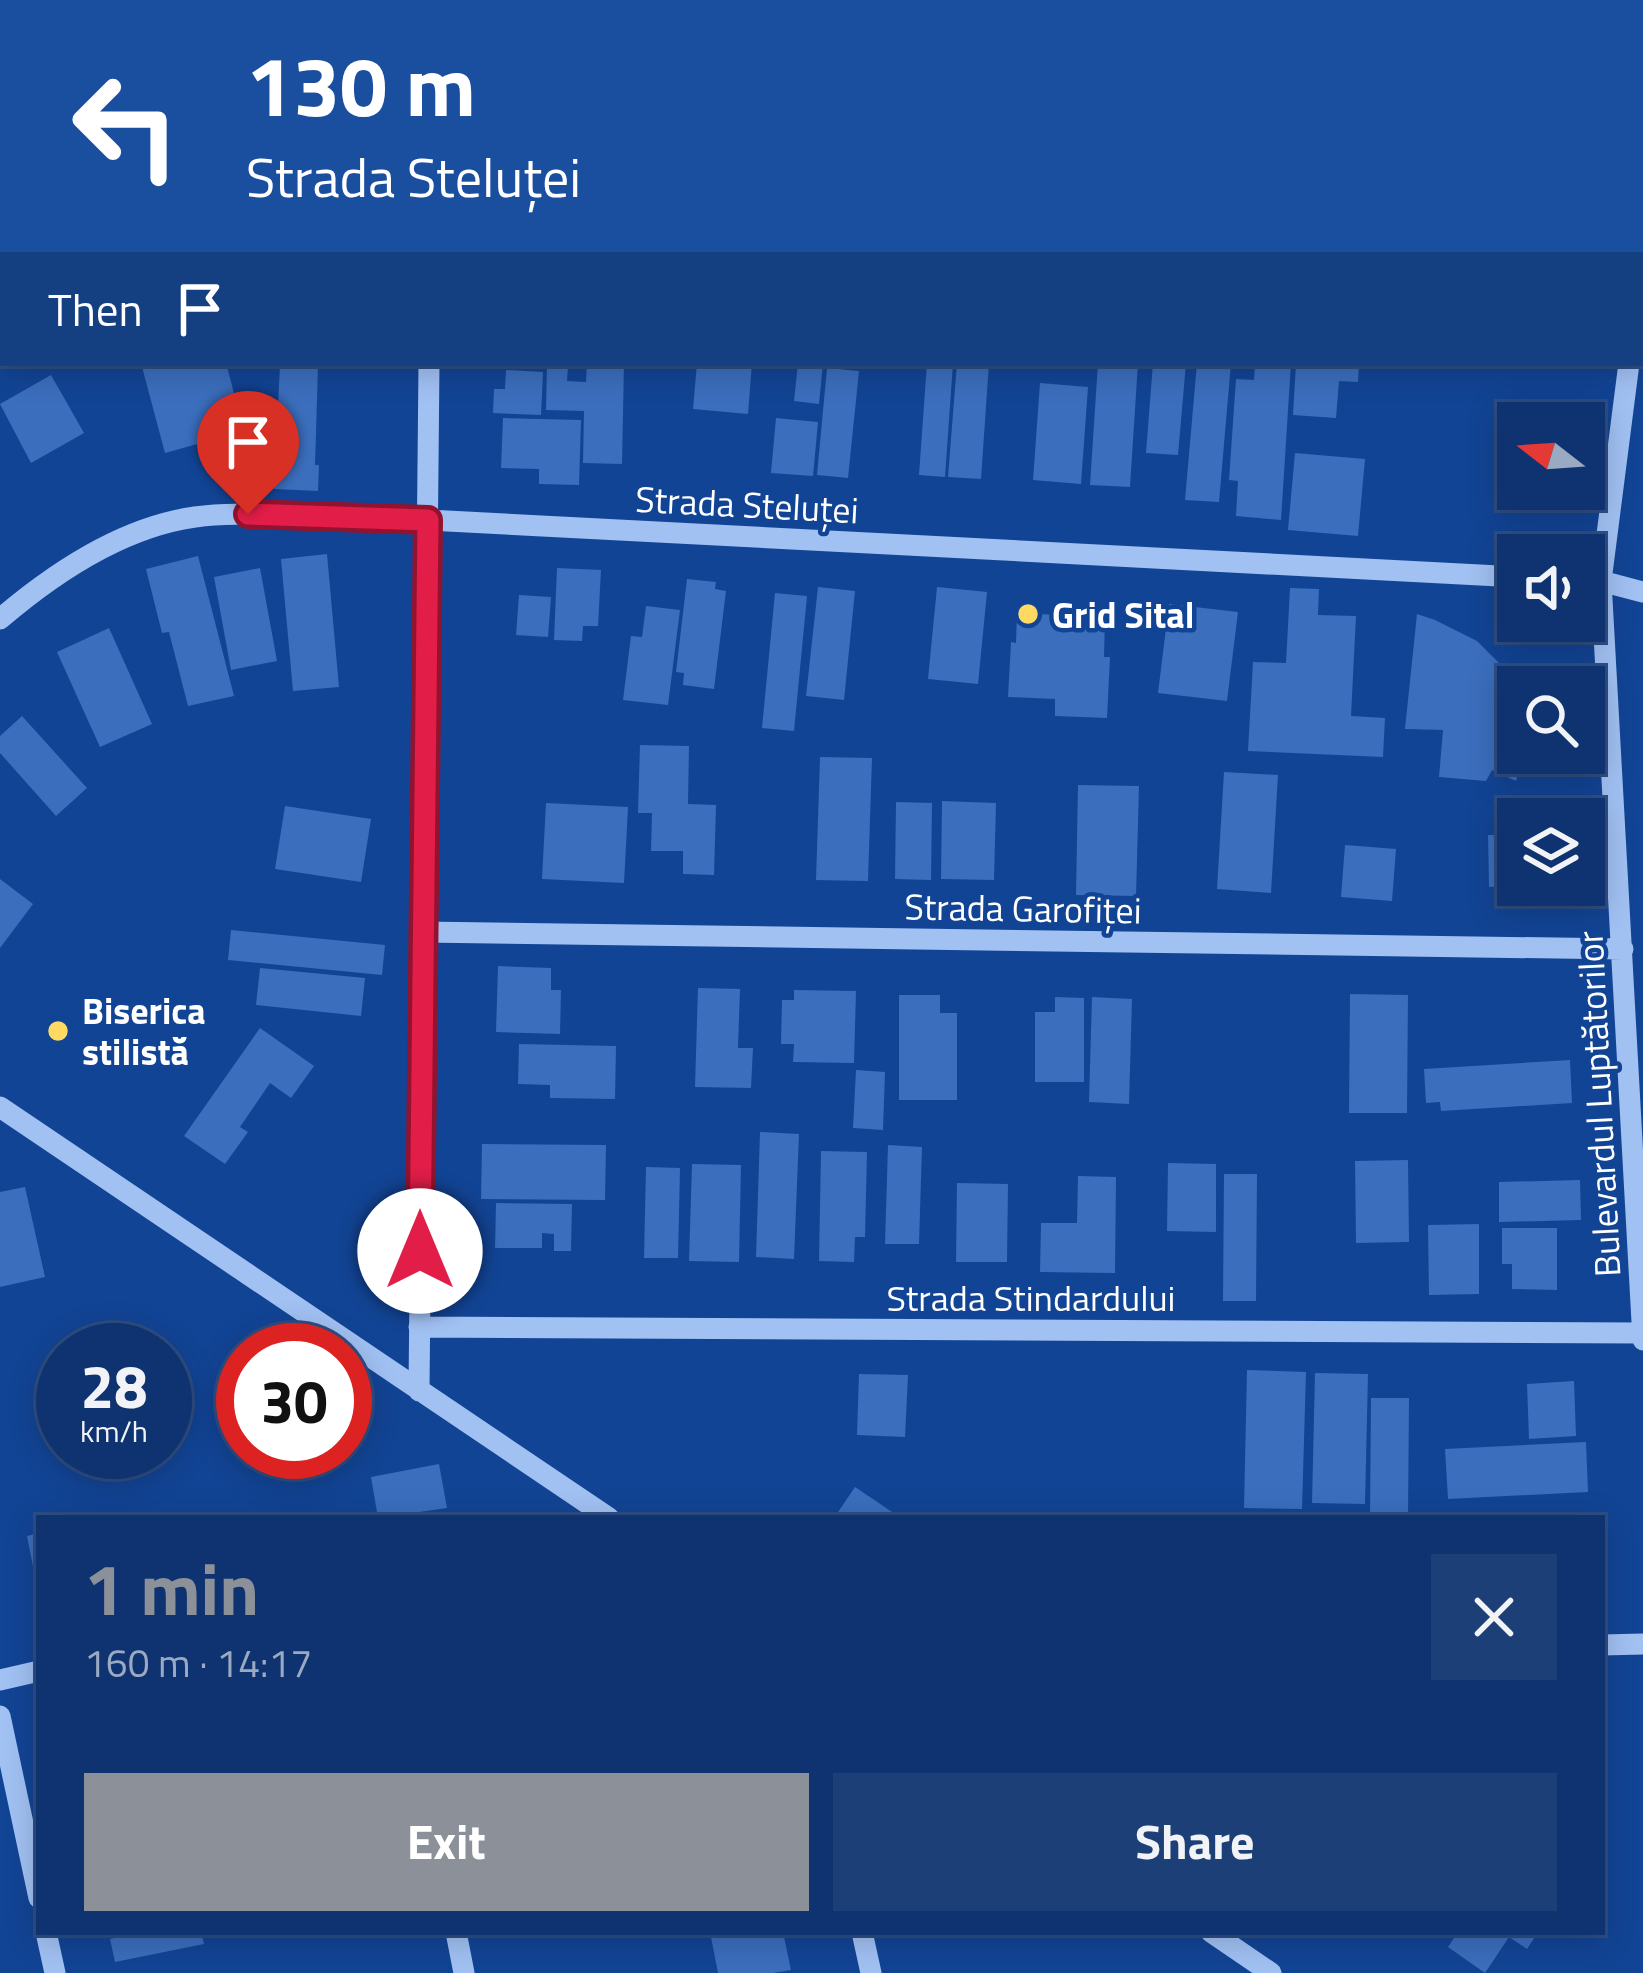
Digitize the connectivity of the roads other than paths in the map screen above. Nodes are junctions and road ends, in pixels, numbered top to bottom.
1 (429, 366) edge
2 (1628, 366) edge
3 (428, 520) junction
4 (1600, 534) edge
5 (1497, 576) edge
6 (1605, 583) edge
7 (1643, 592) edge
8 (0, 619) edge
9 (1597, 642) edge
10 (422, 932) junction
11 (1623, 950) junction
12 (0, 1107) edge
13 (419, 1327) junction
14 (1643, 1335) edge
15 (419, 1391) junction
16 (605, 1515) edge
17 (1643, 1644) edge
18 (1605, 1645) edge
19 (36, 1672) edge
20 (0, 1680) edge
21 (0, 1715) edge
22 (36, 1884) edge
23 (47, 1935) edge
24 (457, 1935) edge
25 (863, 1935) edge
26 (1215, 1935) edge
27 (55, 1973) edge
28 (464, 1973) edge
29 (871, 1973) edge
30 (1271, 1973) edge

1 - 3 street
2 - 4 street, Bulevardul Luptătorilor
3 - 5 street, Strada Steluței
3 - 8 street, Strada Steluței
3 - 10 street
6 - 7 street
9 - 11 street, Bulevardul Luptătorilor
10 - 11 street, Strada Garofiței
10 - 13 street
11 - 14 street, Bulevardul Luptătorilor
12 - 15 street
13 - 14 street, Strada Stindardului
13 - 15 street
15 - 16 street
17 - 18 street
19 - 20 street
21 - 22 street
23 - 27 street
24 - 28 street
25 - 29 street
26 - 30 street

